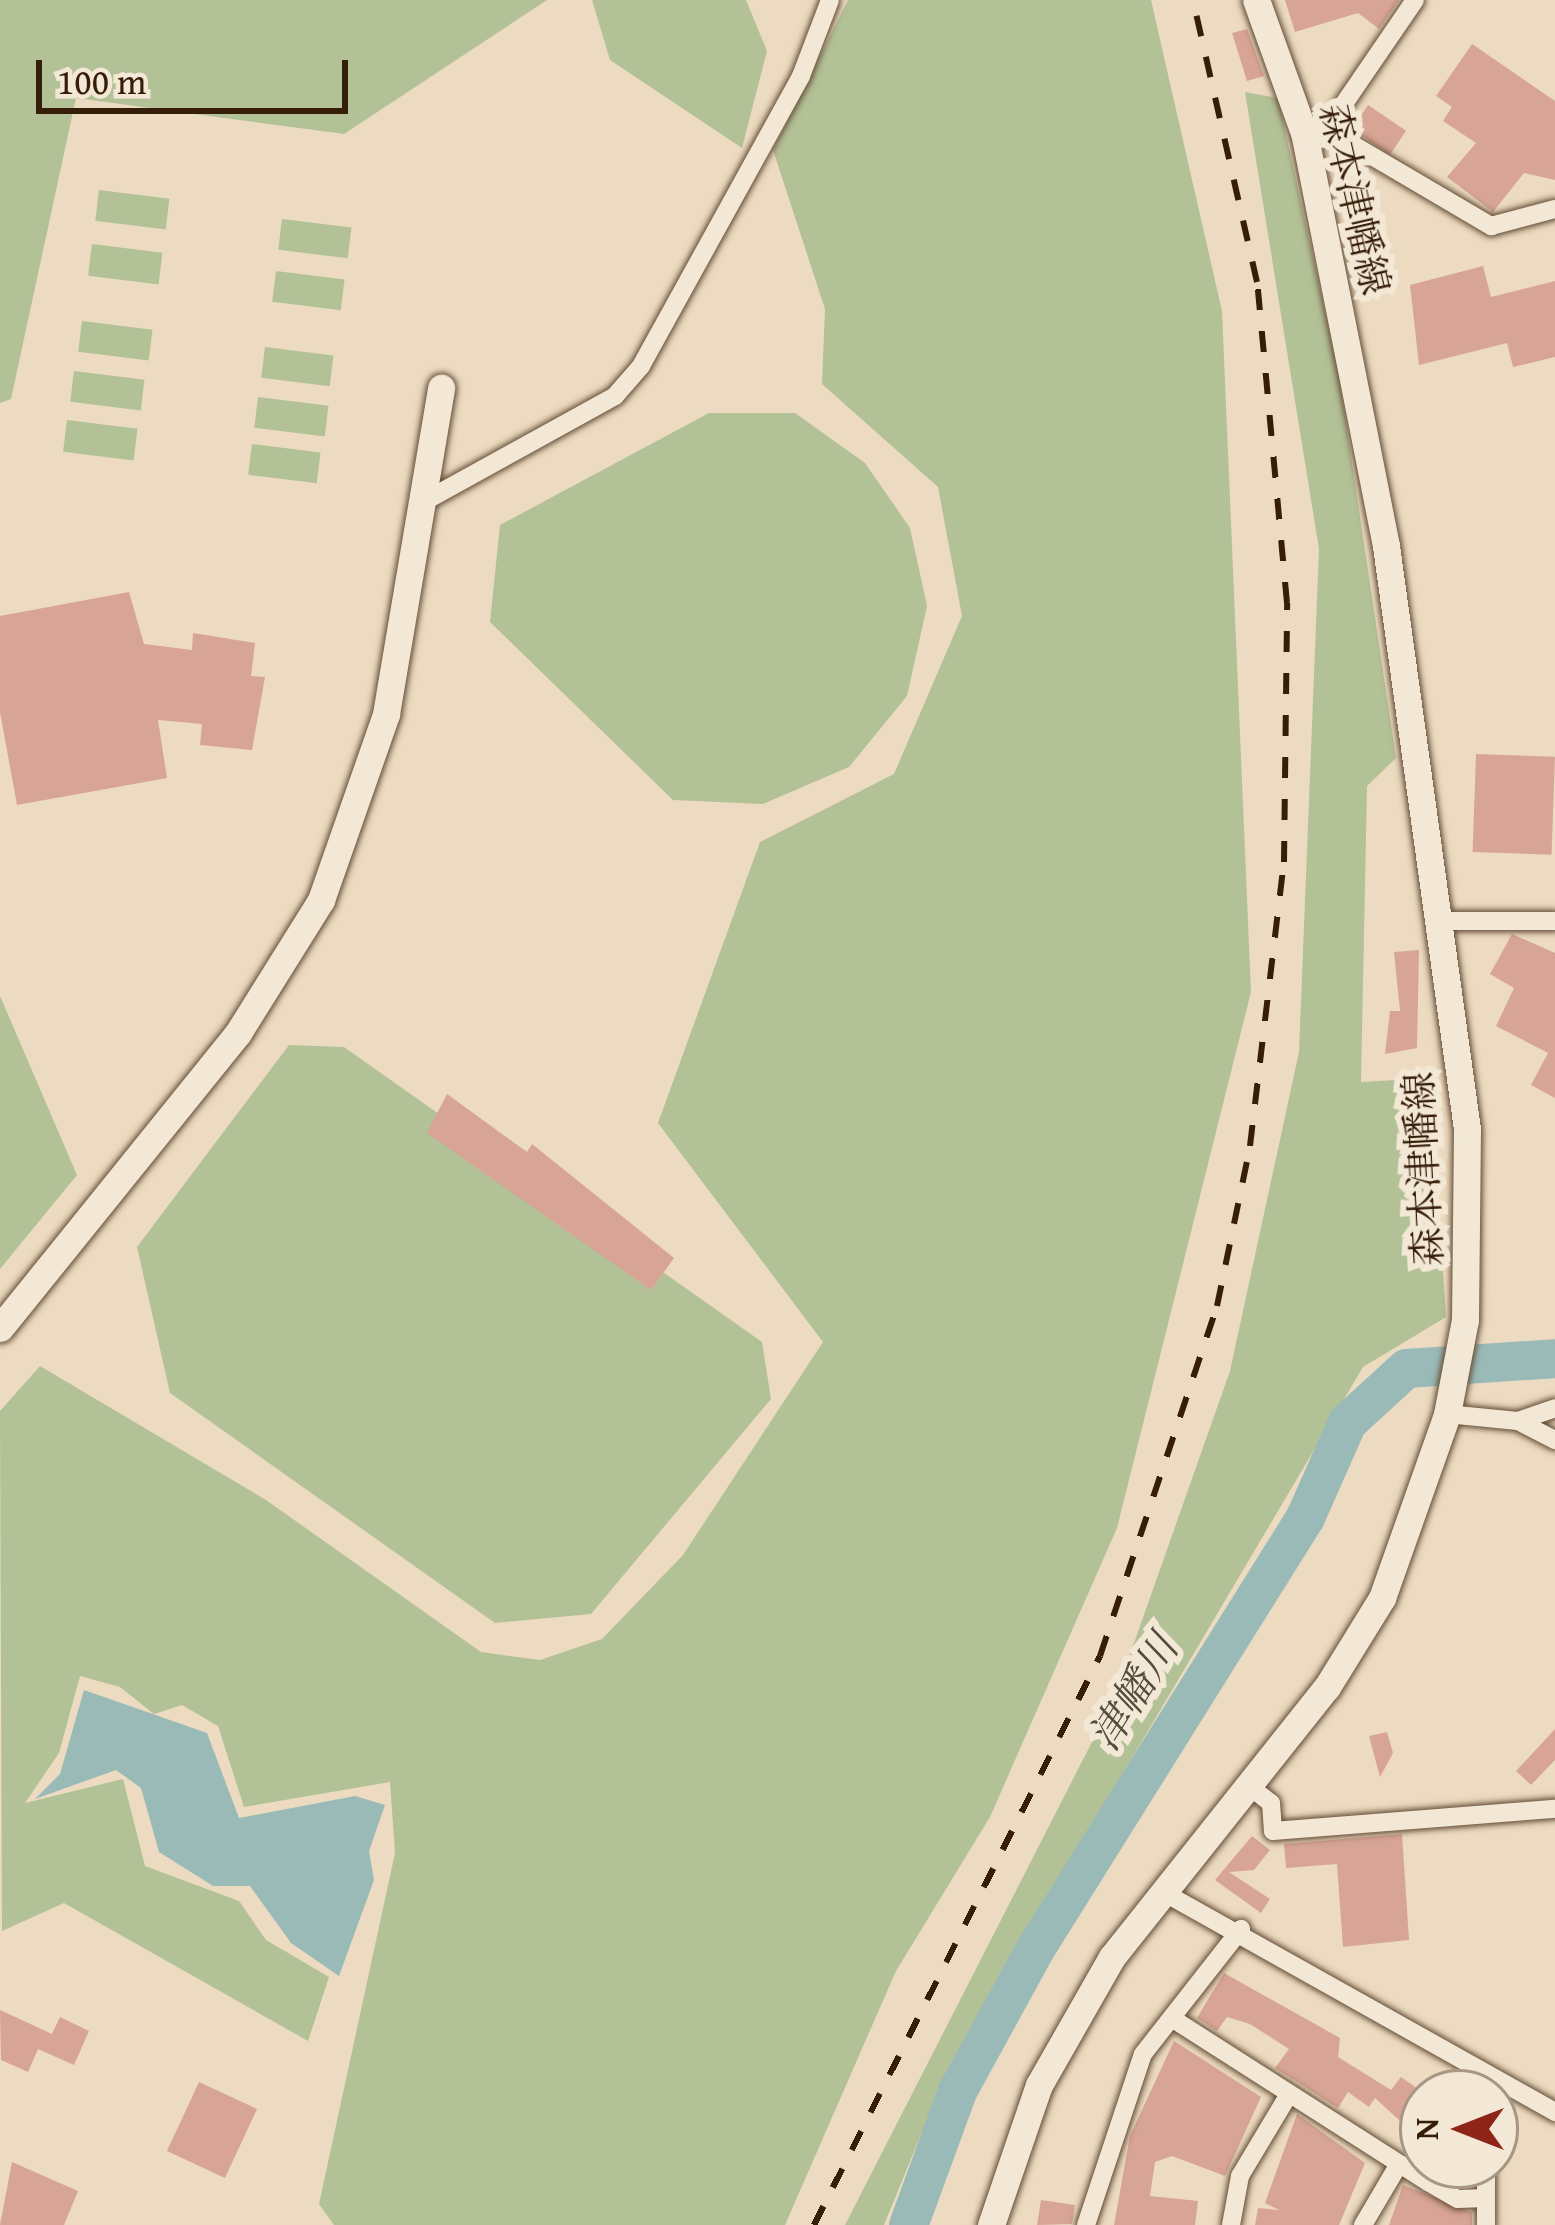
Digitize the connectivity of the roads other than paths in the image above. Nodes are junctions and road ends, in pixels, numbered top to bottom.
1 (830, 0) edge
2 (1256, 0) edge
3 (1415, 0) edge
4 (1304, 134) junction
5 (1555, 209) edge
6 (441, 388) dead end
7 (425, 501) junction
8 (1438, 921) junction
9 (1555, 921) edge
10 (0, 1328) edge
11 (1555, 1408) edge
12 (1447, 1414) junction
13 (1518, 1421) junction
14 (1555, 1440) edge
15 (1249, 1786) junction
16 (1555, 1809) edge
17 (1163, 1892) junction
18 (1241, 1929) junction
19 (1172, 2019) junction
20 (1465, 2069) edge
21 (1289, 2094) junction
22 (1519, 2098) edge
23 (1555, 2112) edge
24 (1399, 2164) joint
25 (1441, 2189) edge
26 (1486, 2189) edge
27 (1486, 2198) junction
28 (991, 2225) edge
29 (1086, 2225) edge
30 (1231, 2225) edge
31 (1363, 2225) edge
32 (1486, 2225) edge

1 - 7 street
2 - 4 main road, 森本津幡線
3 - 4 street
4 - 5 street
4 - 8 main road, 森本津幡線
6 - 7 main road
7 - 10 main road
8 - 9 street
8 - 12 main road, 森本津幡線
11 - 13 street
12 - 13 street
12 - 15 main road, 森本津幡線
13 - 14 street
15 - 16 street
15 - 17 main road, 森本津幡線
17 - 18 street
17 - 28 main road, 森本津幡線
18 - 19 street
18 - 20 street
19 - 21 street
19 - 29 street
21 - 24 street
21 - 30 street
22 - 23 street
24 - 31 street
25 - 27 street
26 - 27 street
27 - 32 street

